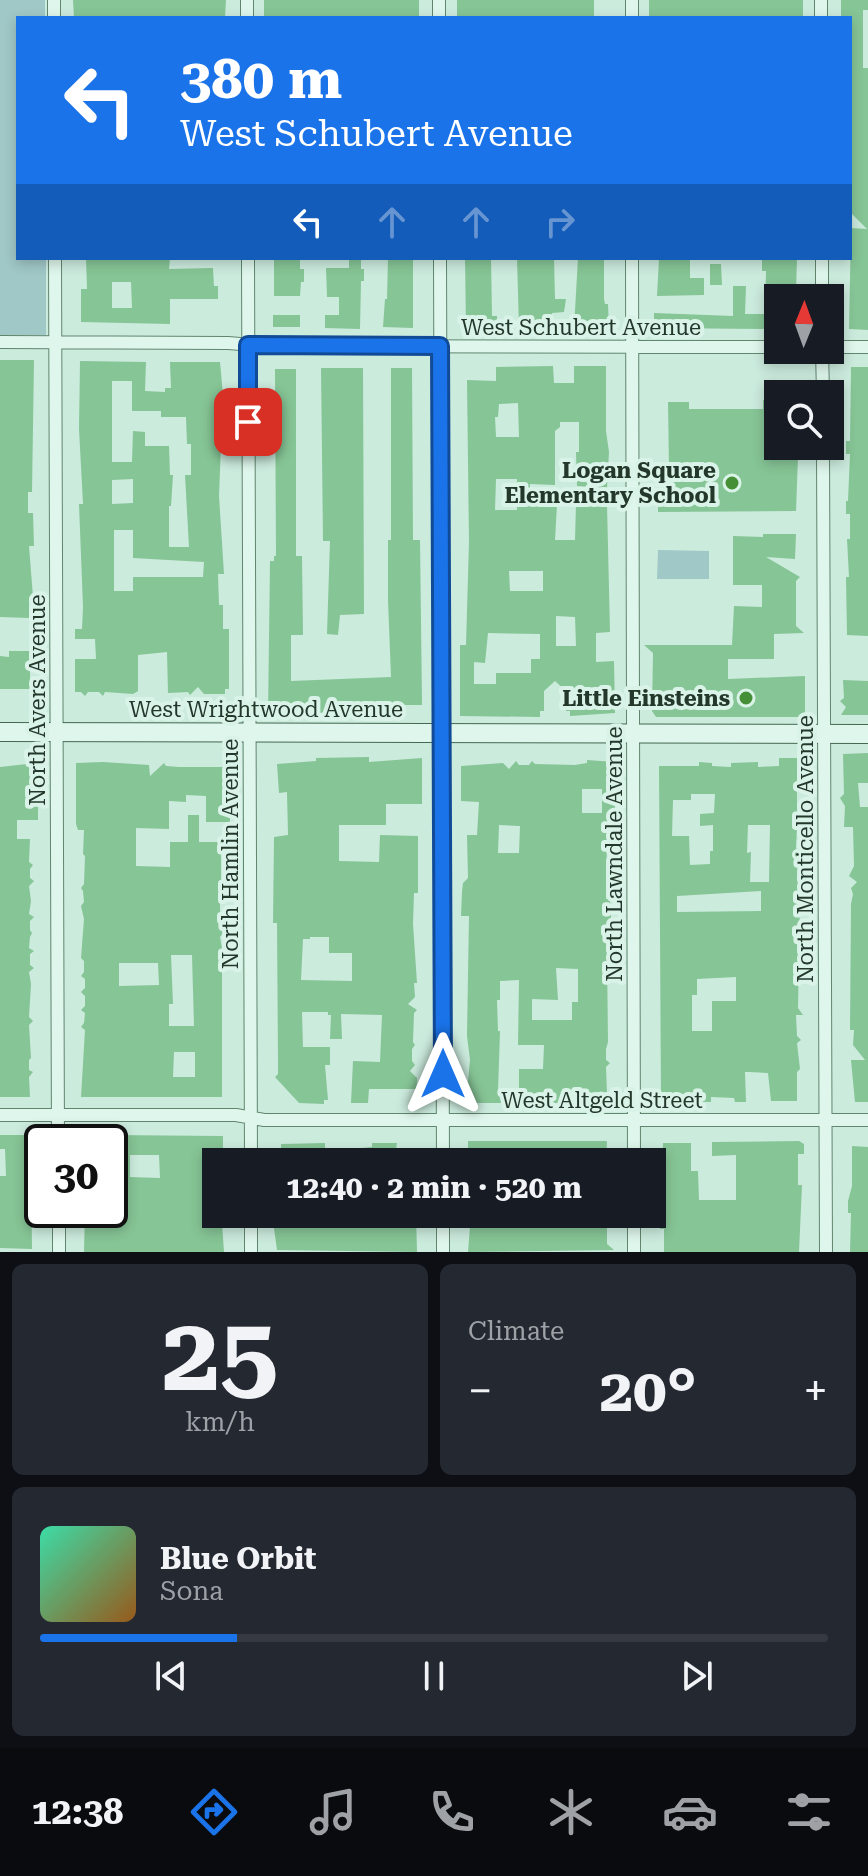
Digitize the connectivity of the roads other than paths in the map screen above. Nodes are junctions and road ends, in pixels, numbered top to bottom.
1 (55, 260) edge
2 (248, 260) edge
3 (440, 260) edge
4 (632, 260) edge
5 (822, 260) edge
6 (822, 284) edge
7 (0, 342) edge
8 (55, 342) junction
9 (248, 345) junction
10 (440, 346) junction
11 (632, 347) junction
12 (764, 347) edge
13 (844, 347) edge
14 (868, 347) edge
15 (823, 460) edge
16 (0, 732) edge
17 (57, 732) junction
18 (249, 733) junction
19 (442, 733) junction
20 (633, 733) junction
21 (824, 734) junction
22 (868, 734) edge
23 (0, 1115) edge
24 (58, 1115) junction
25 (251, 1118) junction
26 (443, 1120) junction
27 (634, 1120) junction
28 (826, 1120) junction
29 (868, 1120) edge
30 (58, 1124) edge
31 (251, 1148) edge
32 (443, 1148) edge
33 (634, 1148) edge
34 (59, 1228) edge
35 (251, 1228) edge
36 (443, 1228) edge
37 (634, 1228) edge
38 (59, 1252) edge
39 (251, 1252) edge
40 (443, 1252) edge
41 (634, 1252) edge
42 (826, 1252) edge

1 - 8 street, North Avers Avenue
2 - 9 street, North Hamlin Avenue
3 - 10 street
4 - 11 street, North Lawndale Avenue
5 - 6 street
7 - 8 street, West Schubert Avenue
8 - 9 street, West Schubert Avenue
8 - 17 street, North Avers Avenue
9 - 10 street, West Schubert Avenue
9 - 18 street, North Hamlin Avenue
10 - 11 street, West Schubert Avenue
10 - 19 street
11 - 12 street, West Schubert Avenue
11 - 20 street, North Lawndale Avenue
13 - 14 street
15 - 21 street, North Monticello Avenue
16 - 17 street, West Wrightwood Avenue
17 - 18 street, West Wrightwood Avenue
17 - 24 street, North Avers Avenue
18 - 19 street, West Wrightwood Avenue
18 - 25 street, North Hamlin Avenue
19 - 20 street, West Wrightwood Avenue
19 - 26 street
20 - 21 street, West Wrightwood Avenue
20 - 27 street, North Lawndale Avenue
21 - 22 street, West Wrightwood Avenue
21 - 28 street, North Monticello Avenue
23 - 24 street, West Altgeld Street
24 - 25 street, West Altgeld Street
24 - 30 street, North Avers Avenue
25 - 26 street, West Altgeld Street
25 - 31 street, North Hamlin Avenue
26 - 27 street, West Altgeld Street
26 - 32 street
27 - 28 street, West Altgeld Street
27 - 33 street, North Lawndale Avenue
28 - 29 street, West Altgeld Street
28 - 42 street, North Monticello Avenue
34 - 38 street
35 - 39 street
36 - 40 street
37 - 41 street

